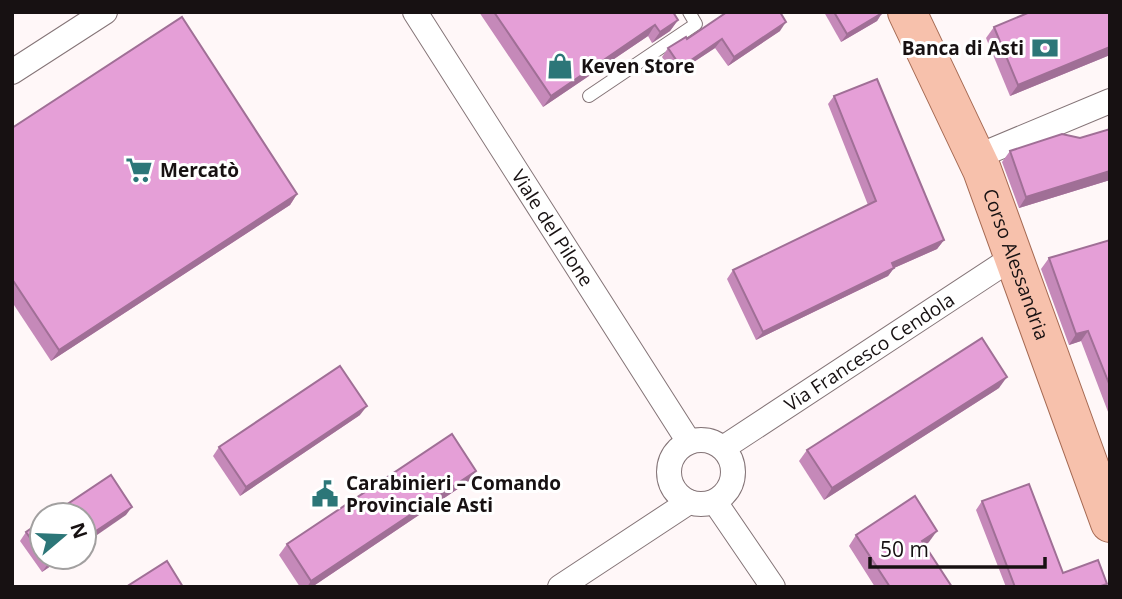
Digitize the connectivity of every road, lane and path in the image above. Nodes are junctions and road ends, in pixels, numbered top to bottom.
1 (105, 12) edge
2 (415, 12) edge
3 (689, 12) edge
4 (907, 12) edge
5 (12, 72) edge
6 (589, 96) dead end
7 (1110, 101) edge
8 (976, 157) junction
9 (1014, 256) junction
10 (690, 442) junction
11 (723, 449) junction
12 (689, 502) junction
13 (715, 502) junction
14 (1110, 523) edge
15 (560, 587) edge
16 (772, 587) edge

1 - 5 street
2 - 10 street, Viale del Pilone
3 - 6 lane
4 - 8 main road, Corso Alessandria
7 - 8 street
8 - 9 main road, Corso Alessandria
9 - 11 street, Via Francesco Cendola
9 - 14 main road, Corso Alessandria
10 - 11 street
10 - 12 street
11 - 13 street
12 - 13 street
12 - 15 street
13 - 16 street

